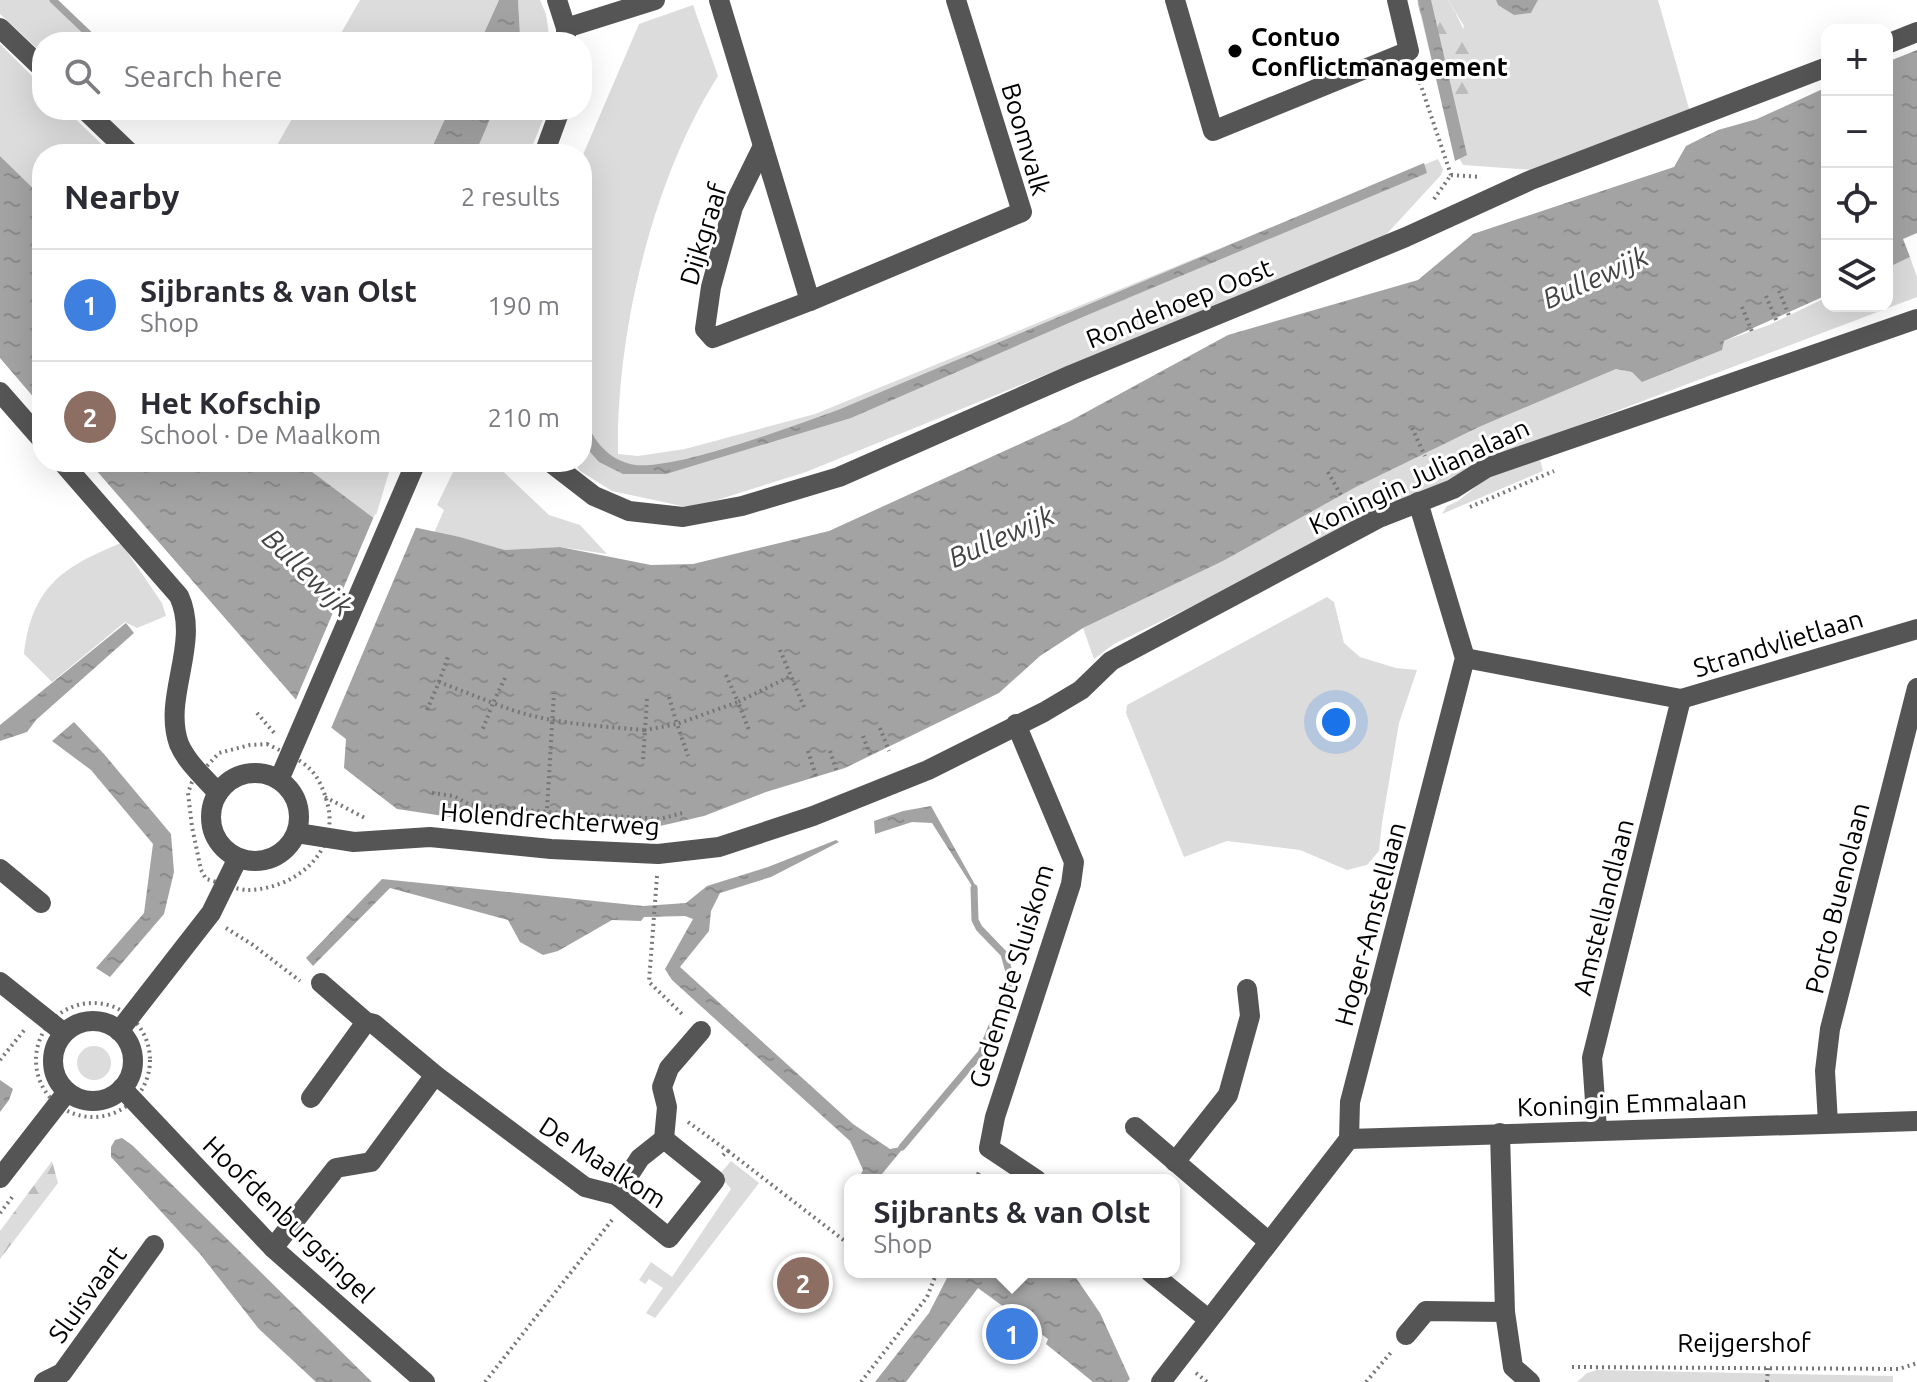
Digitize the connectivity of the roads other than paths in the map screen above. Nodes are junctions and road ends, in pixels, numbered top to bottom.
1 (557, 0) edge
2 (655, 0) edge
3 (719, 0) edge
4 (956, 0) edge
5 (1175, 0) edge
6 (1397, 0) edge
7 (0, 28) edge
8 (565, 32) edge
9 (574, 32) edge
10 (1917, 32) edge
11 (1893, 42) edge
12 (32, 58) edge
13 (1821, 69) edge
14 (95, 120) edge
15 (556, 120) edge
16 (121, 144) edge
17 (548, 144) edge
18 (763, 146) junction
19 (810, 301) junction
20 (1917, 319) edge
21 (713, 338) joint
22 (0, 392) edge
23 (32, 429) edge
24 (71, 472) edge
25 (412, 472) edge
26 (563, 472) edge
27 (1418, 502) junction
28 (1917, 629) edge
29 (1465, 658) junction
30 (1917, 688) edge
31 (1681, 699) junction
32 (1016, 724) junction
33 (279, 780) junction
34 (218, 793) junction
35 (297, 833) junction
36 (238, 858) junction
37 (0, 869) edge
38 (41, 903) dead end
39 (0, 982) edge
40 (321, 983) road end
41 (1247, 989) dead end
42 (51, 1022) junction
43 (366, 1022) junction
44 (125, 1024) junction
45 (701, 1031) road end
46 (435, 1075) junction
47 (128, 1095) junction
48 (61, 1098) junction
49 (311, 1098) dead end
50 (1917, 1121) edge
51 (1828, 1123) junction
52 (1135, 1127) dead end
53 (1597, 1130) junction
54 (1500, 1133) junction
55 (664, 1139) junction
56 (1349, 1139) junction
57 (1175, 1162) junction
58 (1028, 1174) edge
59 (0, 1178) edge
60 (621, 1198) junction
61 (1269, 1242) junction
62 (154, 1245) dead end
63 (273, 1248) junction
64 (1157, 1278) edge
65 (1505, 1312) junction
66 (1208, 1319) junction
67 (1406, 1335) road end
68 (60, 1379) edge
69 (425, 1382) edge
70 (1161, 1382) edge
71 (1530, 1382) edge

1 - 8 street
2 - 9 street
3 - 18 street
4 - 19 street, Boomvalk
5 - 6 street
7 - 12 street
10 - 11 street
13 - 26 street, Rondehoep Oost
14 - 16 street
15 - 17 street
18 - 19 street
18 - 21 street, Dijkgraaf
19 - 21 street, Boomvalk
20 - 27 street, Koningin Julianalaan
22 - 23 street
24 - 34 street
25 - 33 street
27 - 29 street
27 - 32 street, Koningin Julianalaan
28 - 31 street, Strandvlietlaan
29 - 31 street, Strandvlietlaan
29 - 56 street, Hoger-Amstellaan
30 - 51 street, Porto Buenolaan
31 - 53 street, Amstellandlaan
32 - 35 street, Holendrechterweg
32 - 58 street, Gedempte Sluiskom
33 - 34 street
33 - 35 street
34 - 36 street
35 - 36 street
36 - 44 street
37 - 38 street
39 - 42 street
40 - 43 street, De Maalkom
41 - 57 street
42 - 44 street
42 - 48 street
43 - 46 street, De Maalkom
43 - 49 street
44 - 47 street
45 - 55 street
46 - 60 street, De Maalkom
46 - 63 street
47 - 48 street
47 - 63 street, Hoofdenburgsingel
48 - 59 street
50 - 51 street, Koningin Emmalaan
51 - 53 street, Koningin Emmalaan
52 - 57 street
53 - 54 street, Koningin Emmalaan
54 - 56 street, Koningin Emmalaan
54 - 65 street
55 - 60 street
55 - 60 street, De Maalkom
56 - 61 street
57 - 61 street
61 - 66 street
62 - 68 street, Sluisvaart
63 - 69 street, Hoofdenburgsingel
64 - 66 street
65 - 67 street
65 - 71 street
66 - 70 street

